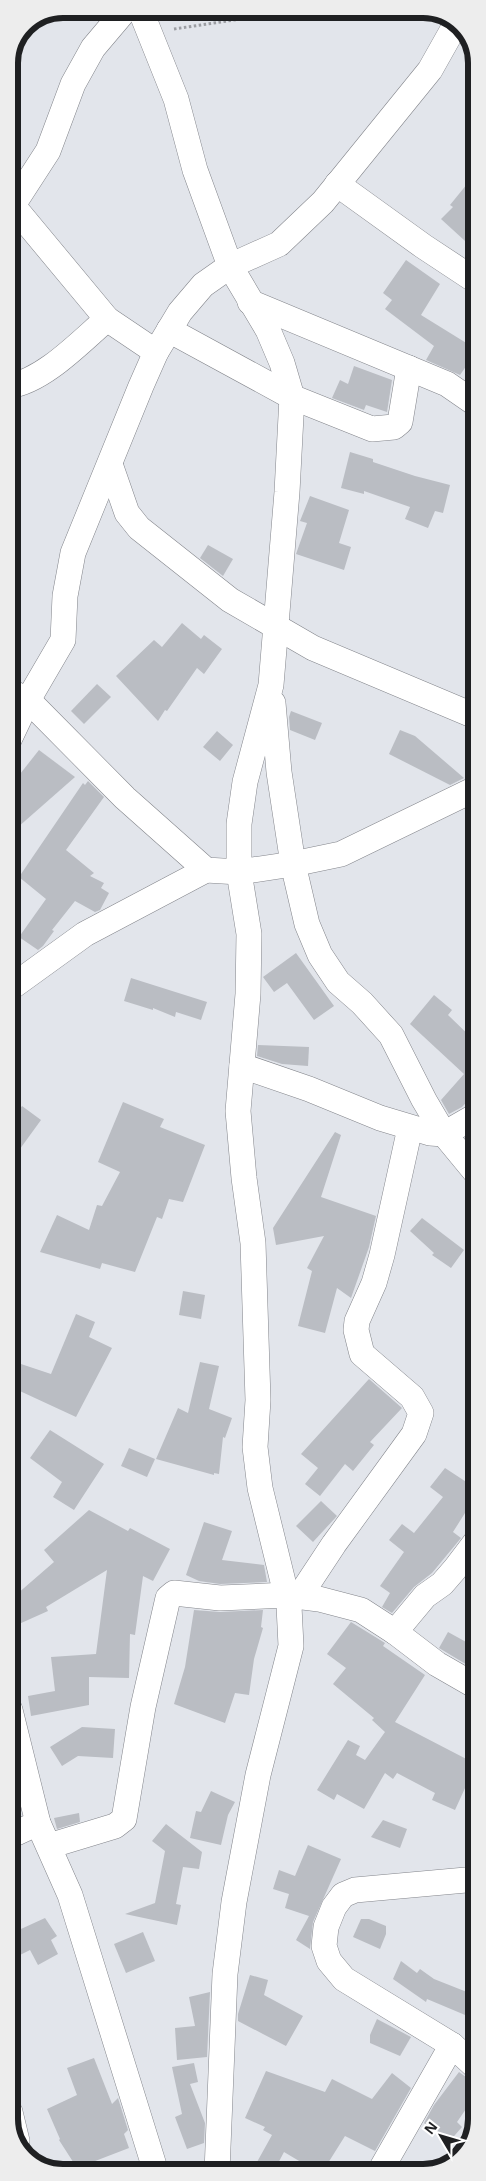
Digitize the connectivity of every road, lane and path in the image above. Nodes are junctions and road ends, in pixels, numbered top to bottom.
1 (118, 18) edge
2 (144, 18) edge
3 (246, 18) edge
4 (452, 29) edge
5 (150, 32) junction
6 (337, 184) junction
7 (18, 193) edge
8 (18, 211) edge
9 (230, 266) junction
10 (468, 276) edge
11 (250, 302) junction
12 (107, 319) junction
13 (169, 330) junction
14 (156, 352) junction
15 (409, 368) junction
16 (18, 383) edge
17 (292, 397) junction
18 (468, 398) edge
19 (110, 464) junction
20 (276, 625) junction
21 (271, 685) junction
22 (18, 696) edge
23 (468, 713) edge
24 (468, 792) edge
25 (293, 864) junction
26 (206, 870) junction
27 (239, 872) junction
28 (18, 982) edge
29 (242, 1066) junction
30 (468, 1120) edge
31 (410, 1128) junction
32 (444, 1134) junction
33 (468, 1163) edge
34 (468, 1552) edge
35 (293, 1596) junction
36 (395, 1632) junction
37 (468, 1682) edge
38 (18, 1767) edge
39 (20, 1781) edge
40 (38, 1823) junction
41 (18, 1832) edge
42 (49, 1846) junction
43 (468, 1880) edge
44 (452, 2045) junction
45 (468, 2060) edge
46 (153, 2163) edge
47 (216, 2163) edge
48 (384, 2164) edge

1 - 7 street
2 - 5 street
3 - 5 path
4 - 6 street
5 - 9 street
6 - 9 street
6 - 10 street
8 - 12 street
9 - 11 street
9 - 13 street
11 - 15 street
11 - 17 street
12 - 14 street
12 - 16 street
13 - 14 street
13 - 17 street
14 - 19 street
15 - 17 street
15 - 18 street
17 - 20 street
19 - 20 street
19 - 22 street
20 - 21 street
20 - 23 street
21 - 25 street
21 - 27 street
22 - 26 street
24 - 25 street
25 - 27 street
25 - 32 street
26 - 27 street
26 - 28 street
27 - 29 street
29 - 31 street
29 - 35 street
30 - 32 street
31 - 32 street
31 - 35 street
32 - 33 street
34 - 36 street
35 - 36 street
35 - 42 street
35 - 47 street
36 - 37 street
38 - 39 street
39 - 40 street
40 - 41 street
40 - 42 street
42 - 46 street
43 - 44 street
44 - 45 street
44 - 48 street

